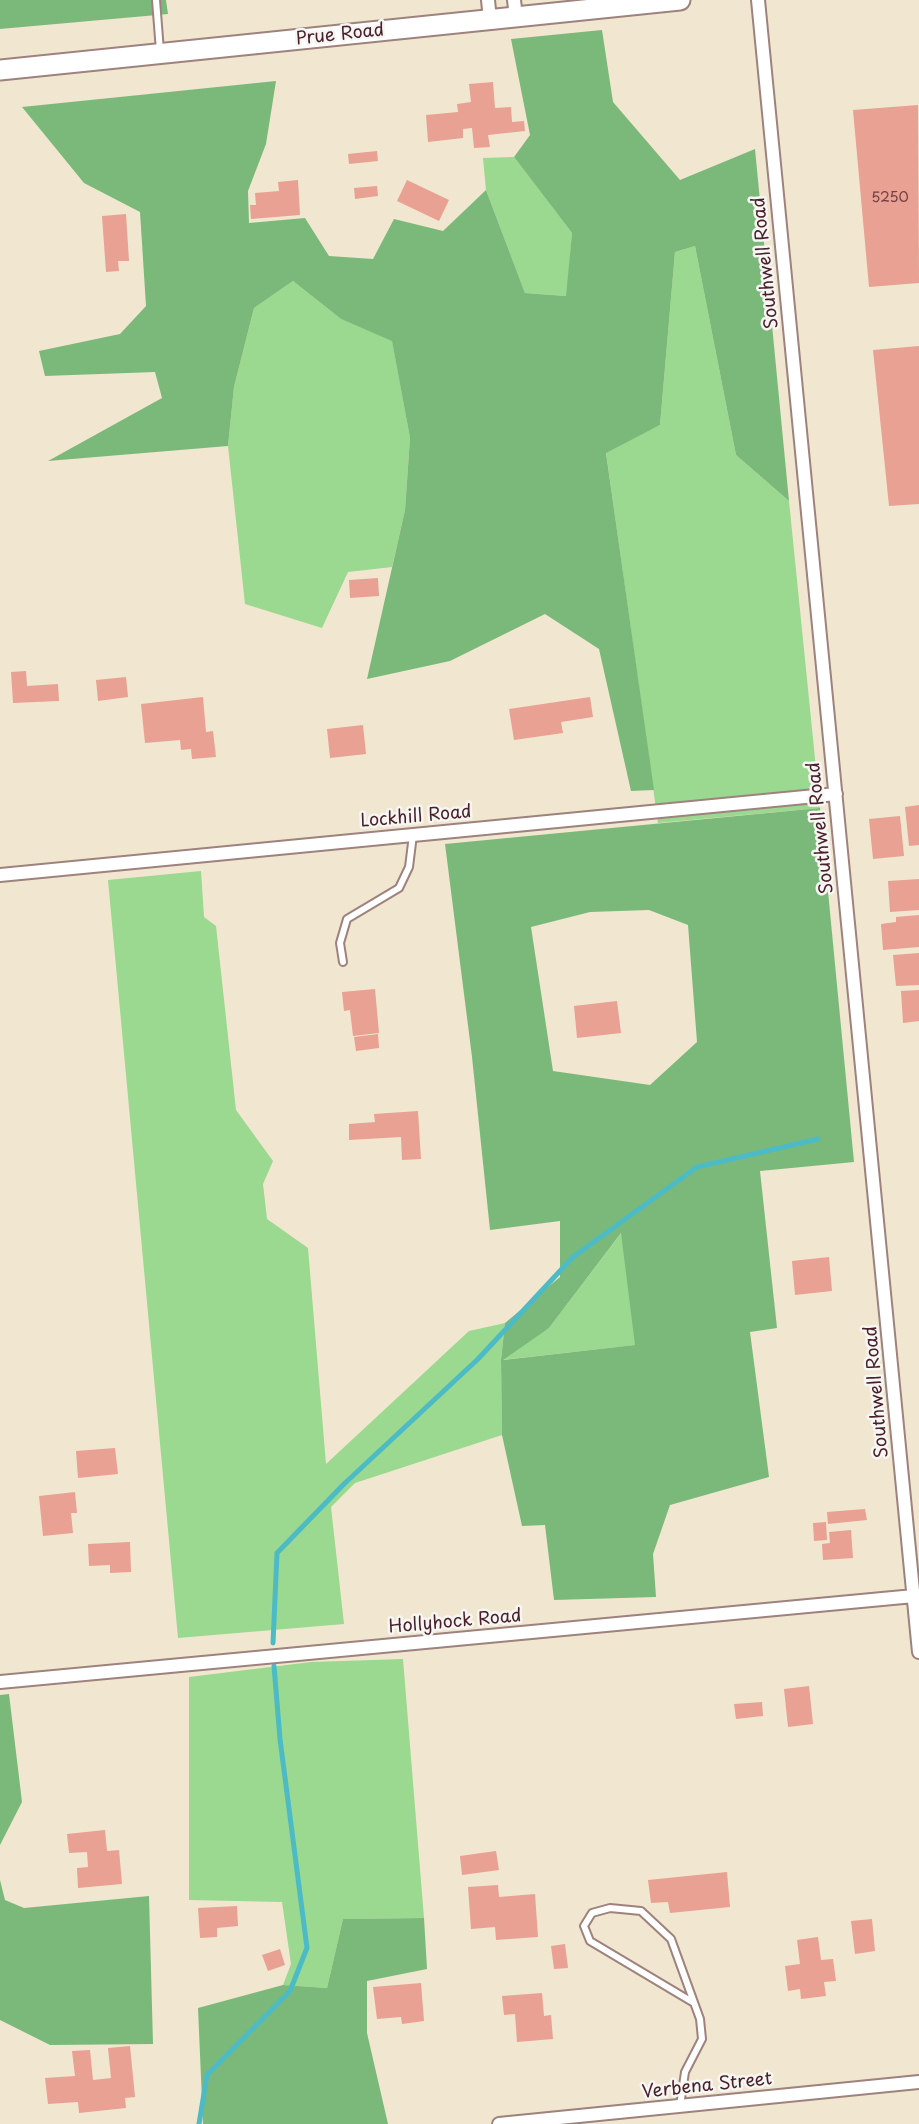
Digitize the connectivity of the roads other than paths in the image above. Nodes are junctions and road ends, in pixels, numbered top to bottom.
1 (156, 0) edge
2 (680, 0) edge
3 (758, 0) edge
4 (515, 9) edge
5 (489, 10) edge
6 (160, 53) junction
7 (0, 70) edge
8 (836, 794) junction
9 (413, 835) junction
10 (0, 874) edge
11 (343, 962) dead end
12 (914, 1596) junction
13 (919, 1652) edge
14 (0, 1682) edge
15 (694, 2003) junction
16 (919, 2082) edge
17 (680, 2106) junction
18 (499, 2124) edge

1 - 6 lane
2 - 4 main road, Prue Road
3 - 8 street, Southwell Road
4 - 5 main road, Prue Road
5 - 6 main road, Prue Road
6 - 7 main road, Prue Road
8 - 9 street, Lockhill Road
8 - 12 street, Southwell Road
9 - 10 street, Lockhill Road
9 - 11 lane
12 - 13 street, Southwell Road
12 - 14 street, Hollyhock Road
15 - 15 lane
15 - 17 lane
16 - 17 street, Verbena Street
17 - 18 street, Verbena Street

